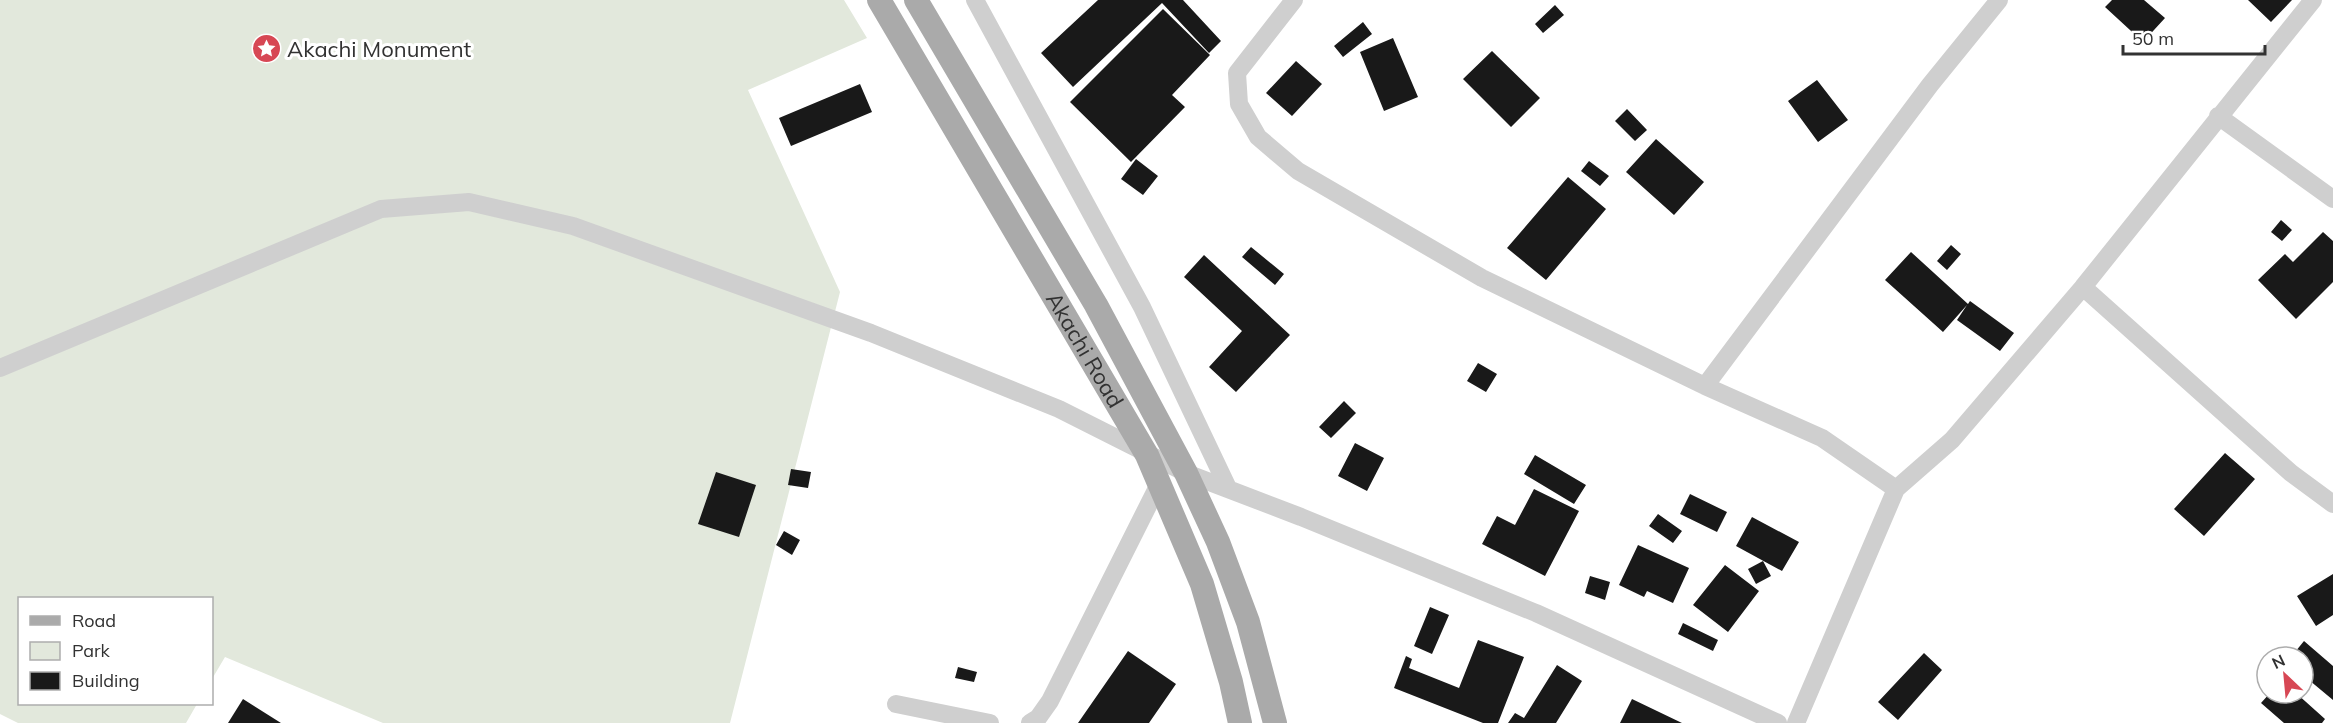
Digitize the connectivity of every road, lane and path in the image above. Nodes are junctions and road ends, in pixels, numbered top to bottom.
1 (879, 0) edge
2 (916, 0) edge
3 (975, 0) edge
4 (1294, 0) edge
5 (2000, 0) edge
6 (2313, 0) edge
7 (2218, 116) junction
8 (2333, 199) edge
9 (2083, 287) junction
10 (0, 368) edge
11 (1705, 386) junction
12 (1147, 455) junction
13 (1186, 473) junction
14 (1160, 482) junction
15 (1228, 488) junction
16 (1896, 489) junction
17 (2333, 504) edge
18 (896, 704) dead end
19 (990, 723) edge
20 (1030, 723) edge
21 (1240, 723) edge
22 (1275, 723) edge
23 (1778, 723) edge
24 (1796, 723) edge

1 - 12 main road, Akachi Road
2 - 13 main road, Akachi Road
3 - 15 street
4 - 11 street
5 - 11 street
6 - 7 street
7 - 8 street
7 - 9 street
9 - 16 street
9 - 17 street
10 - 12 street
11 - 16 street
12 - 13 street
12 - 14 main road, Akachi Road
13 - 15 street
13 - 22 main road, Akachi Road
14 - 20 street
14 - 21 main road, Akachi Road
15 - 23 street
16 - 24 street
18 - 19 street

